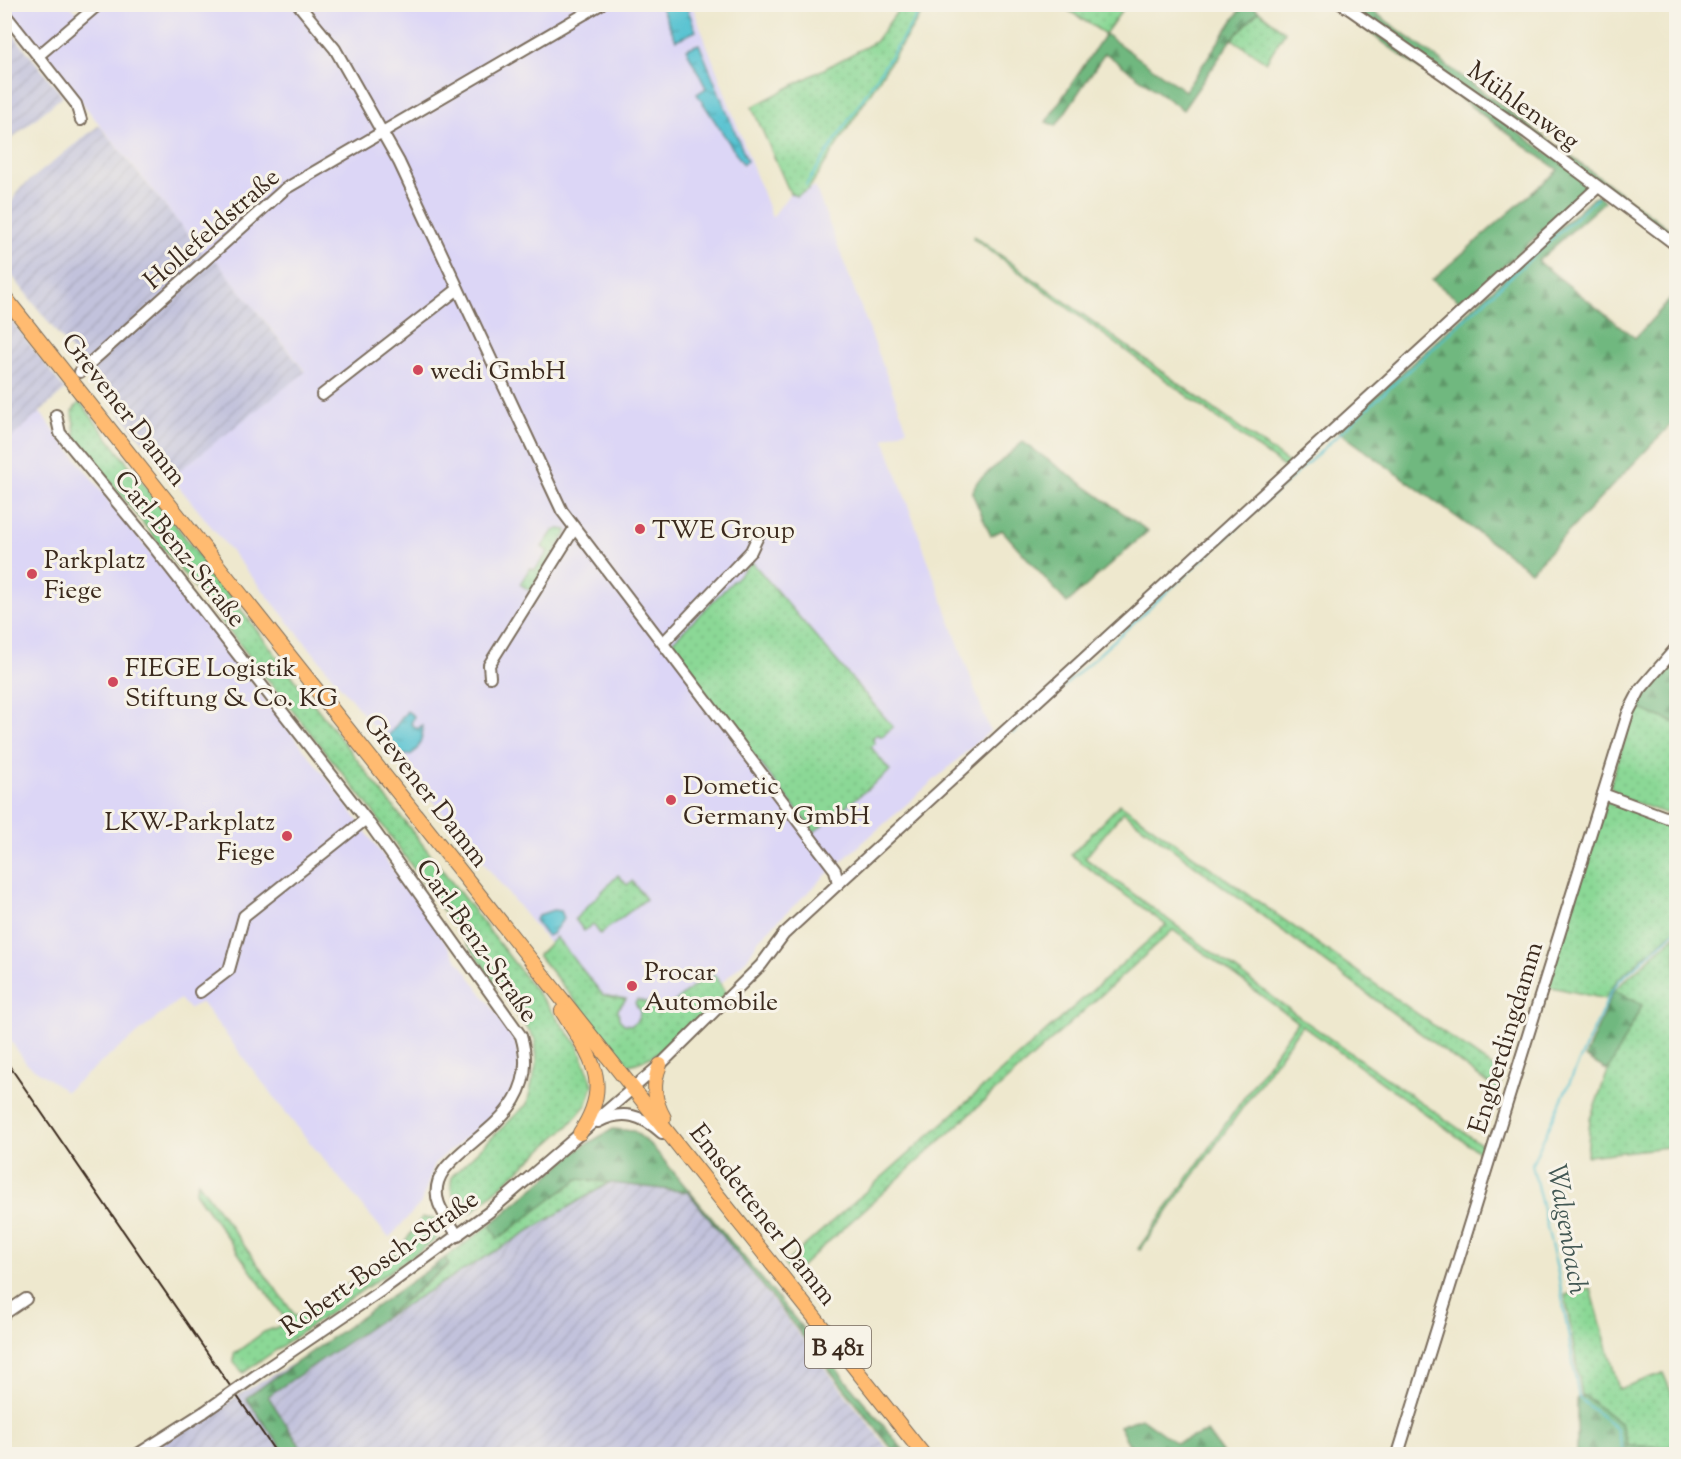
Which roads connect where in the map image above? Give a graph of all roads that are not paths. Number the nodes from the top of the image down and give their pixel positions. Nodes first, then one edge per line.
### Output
1 (99, 4) edge
2 (298, 4) edge
3 (601, 4) edge
4 (1342, 4) edge
5 (584, 9) edge
6 (4, 13) edge
7 (38, 56) junction
8 (81, 120) dead end
9 (383, 133) junction
10 (1597, 188) junction
11 (1677, 245) edge
12 (458, 289) junction
13 (4, 296) edge
14 (80, 372) dead end
15 (322, 395) dead end
16 (56, 415) dead end
17 (574, 529) junction
18 (760, 532) dead end
19 (663, 643) junction
20 (1677, 648) edge
21 (490, 677) dead end
22 (1603, 794) junction
23 (366, 819) junction
24 (1677, 821) edge
25 (838, 884) junction
26 (535, 966) junction
27 (200, 992) dead end
28 (660, 1065) junction
29 (633, 1088) junction
30 (580, 1133) junction
31 (685, 1153) junction
32 (458, 1236) junction
33 (26, 1299) dead end
34 (4, 1314) edge
35 (1402, 1454) edge
36 (138, 1455) edge
37 (923, 1455) edge

1 - 7 street
2 - 9 street
3 - 5 street, Hollefeldstraße
4 - 10 street, Mühlenweg
5 - 9 street, Hollefeldstraße
6 - 7 street
7 - 8 street
9 - 12 street
9 - 14 street, Hollefeldstraße
10 - 11 street, Mühlenweg
10 - 25 street
12 - 15 street
12 - 17 street
13 - 26 main road, Grevener Damm / B 481
16 - 23 street, Carl-Benz-Straße
17 - 19 street
17 - 21 street
18 - 19 street
19 - 25 street
20 - 22 street, Engberdingdamm
22 - 24 street
22 - 35 street, Engberdingdamm
23 - 27 street
23 - 32 street, Carl-Benz-Straße
25 - 28 street
26 - 29 main road, Grevener Damm / B 481
26 - 30 main road
28 - 29 street
28 - 31 main road
29 - 30 street, Robert-Bosch-Straße
29 - 31 main road, Emsdettener Damm / B 481
30 - 31 street
30 - 32 street, Robert-Bosch-Straße
31 - 37 main road, Emsdettener Damm / B 481
32 - 36 street, Robert-Bosch-Straße, bridge
33 - 34 street

